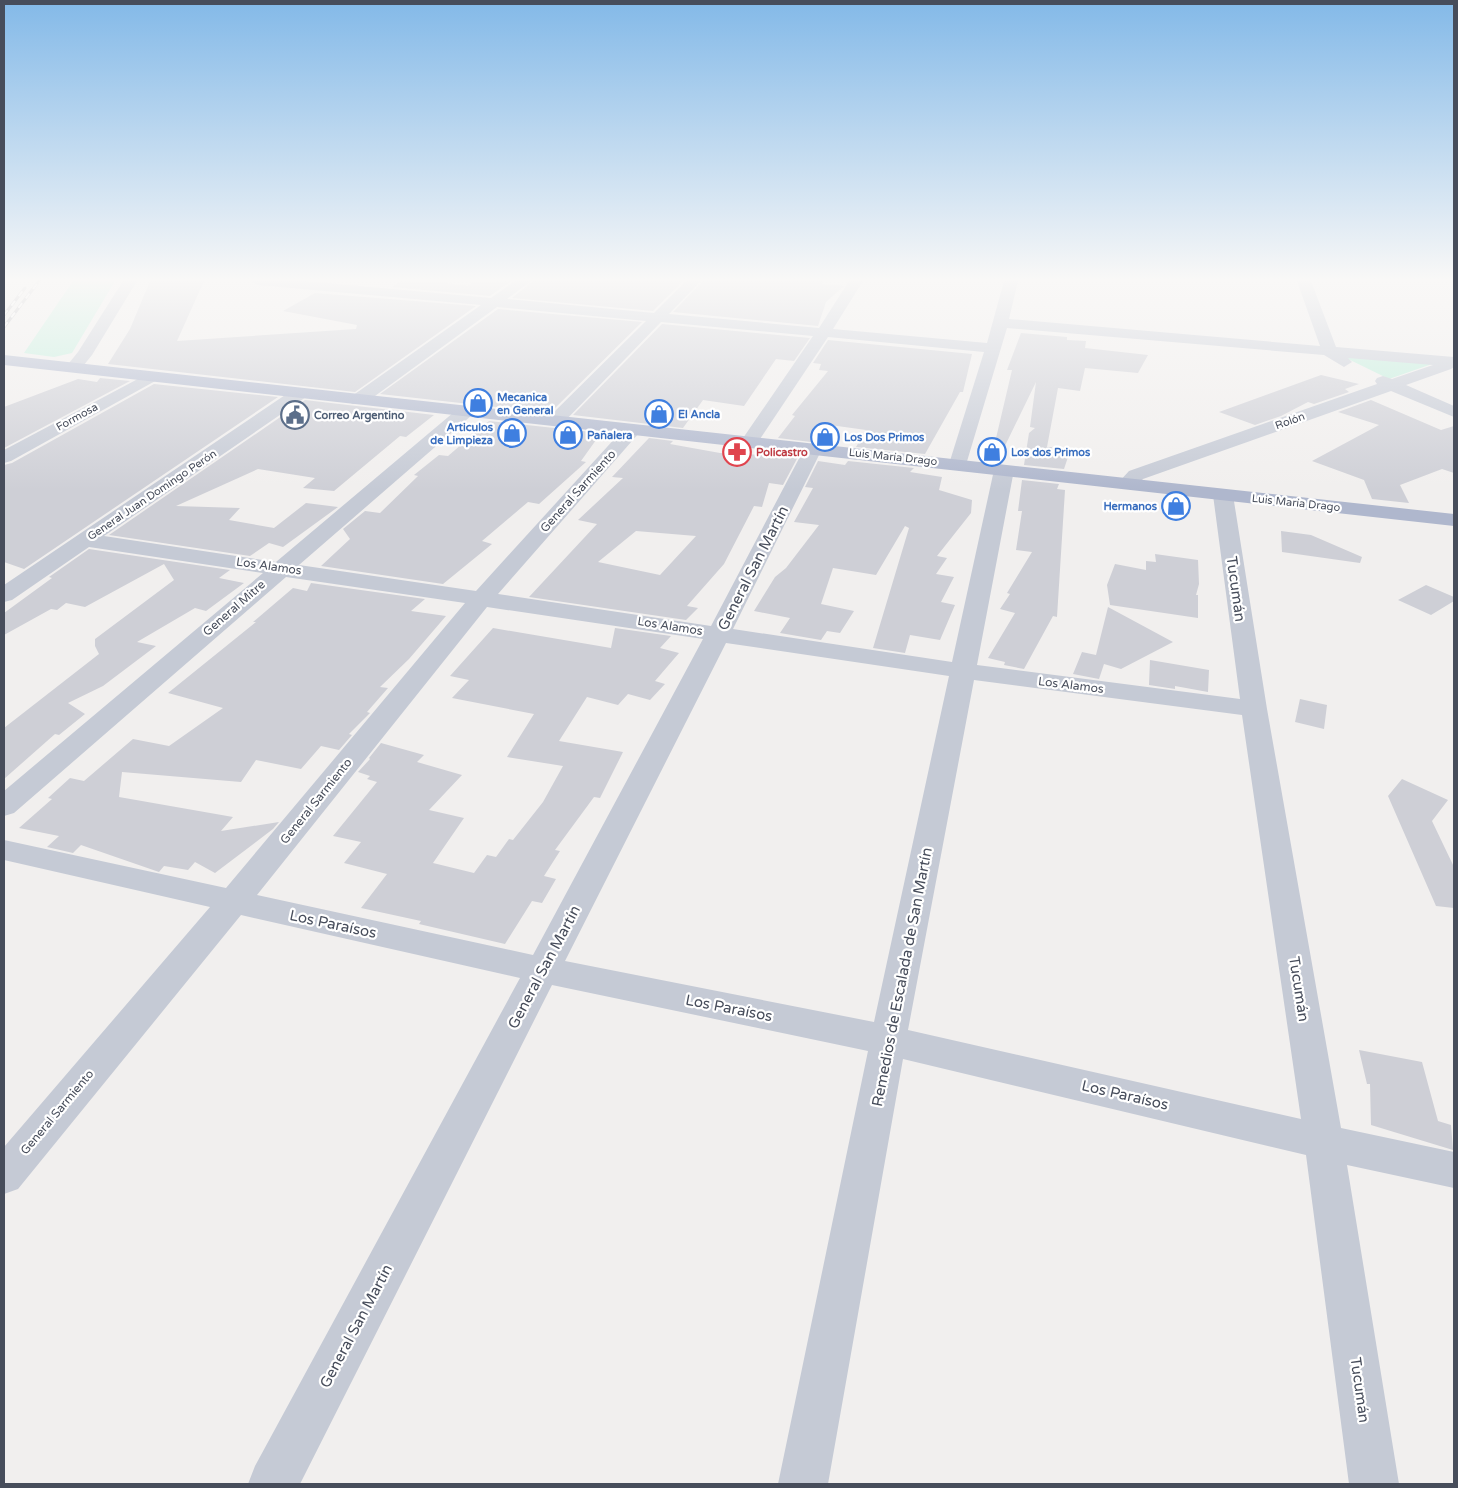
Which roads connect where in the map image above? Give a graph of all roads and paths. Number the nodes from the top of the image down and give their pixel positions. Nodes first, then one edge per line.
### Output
1 (87, 350) edge
2 (427, 350) edge
3 (626, 350) edge
4 (811, 350) edge
5 (993, 350) edge
6 (1302, 350) edge
7 (1330, 353) junction
8 (4, 360) edge
9 (1454, 362) edge
10 (73, 368) junction
11 (151, 377) junction
12 (1391, 385) junction
13 (300, 394) junction
14 (358, 400) junction
15 (466, 411) junction
16 (1454, 412) edge
17 (556, 420) junction
18 (633, 429) junction
19 (750, 441) junction
20 (813, 449) junction
21 (4, 457) edge
22 (958, 464) junction
23 (1004, 470) junction
24 (1128, 483) junction
25 (1223, 495) junction
26 (1454, 520) edge
27 (86, 540) junction
28 (282, 568) junction
29 (4, 595) edge
30 (483, 597) junction
31 (719, 633) junction
32 (964, 671) junction
33 (1254, 708) junction
34 (4, 806) edge
35 (4, 850) edge
36 (233, 902) junction
37 (542, 970) junction
38 (888, 1040) junction
39 (1324, 1142) junction
40 (1454, 1170) edge
41 (4, 1176) edge
42 (273, 1484) edge
43 (803, 1484) edge
44 (1374, 1484) edge

1 - 10 street
2 - 14 street
3 - 17 street
4 - 19 street
5 - 22 street
6 - 7 street
7 - 9 street
7 - 12 street
8 - 10 main road, Luis María Drago
9 - 12 street, Rolón
10 - 11 main road, Luis María Drago
11 - 13 main road, Luis María Drago
11 - 21 street, Formosa
12 - 16 street
12 - 24 street, Rolón
13 - 14 main road, Luis María Drago
13 - 27 street, General Juan Domingo Perón
14 - 15 main road, Luis María Drago
15 - 17 main road, Luis María Drago
15 - 28 street, General Mitre
17 - 18 main road, Luis María Drago
18 - 19 main road, Luis María Drago
18 - 30 street, General Sarmiento
19 - 20 main road, Luis María Drago
20 - 22 main road, Luis María Drago
20 - 31 street, General San Martín
22 - 23 main road, Luis María Drago
23 - 24 main road, Luis María Drago
23 - 32 street, Remedios de Escalada de San Martín
24 - 25 main road, Luis María Drago
25 - 26 main road, Luis María Drago
25 - 33 street, Tucumán
27 - 28 street, Los Alamos
27 - 29 street, General Juan Domingo Perón
28 - 30 street, Los Alamos
28 - 34 street, General Mitre
30 - 31 street, Los Alamos
30 - 36 street, General Sarmiento
31 - 32 street, Los Alamos
31 - 37 street, General San Martín
32 - 33 street, Los Alamos
32 - 38 street, Remedios de Escalada de San Martín
33 - 39 street, Tucumán
35 - 36 street, Los Paraísos
36 - 37 street, Los Paraísos
36 - 41 street, General Sarmiento
37 - 38 street, Los Paraísos
37 - 42 street, General San Martín
38 - 39 street, Los Paraísos
38 - 43 street, Remedios de Escalada de San Martín
39 - 40 street, Los Paraísos
39 - 44 street, Tucumán

